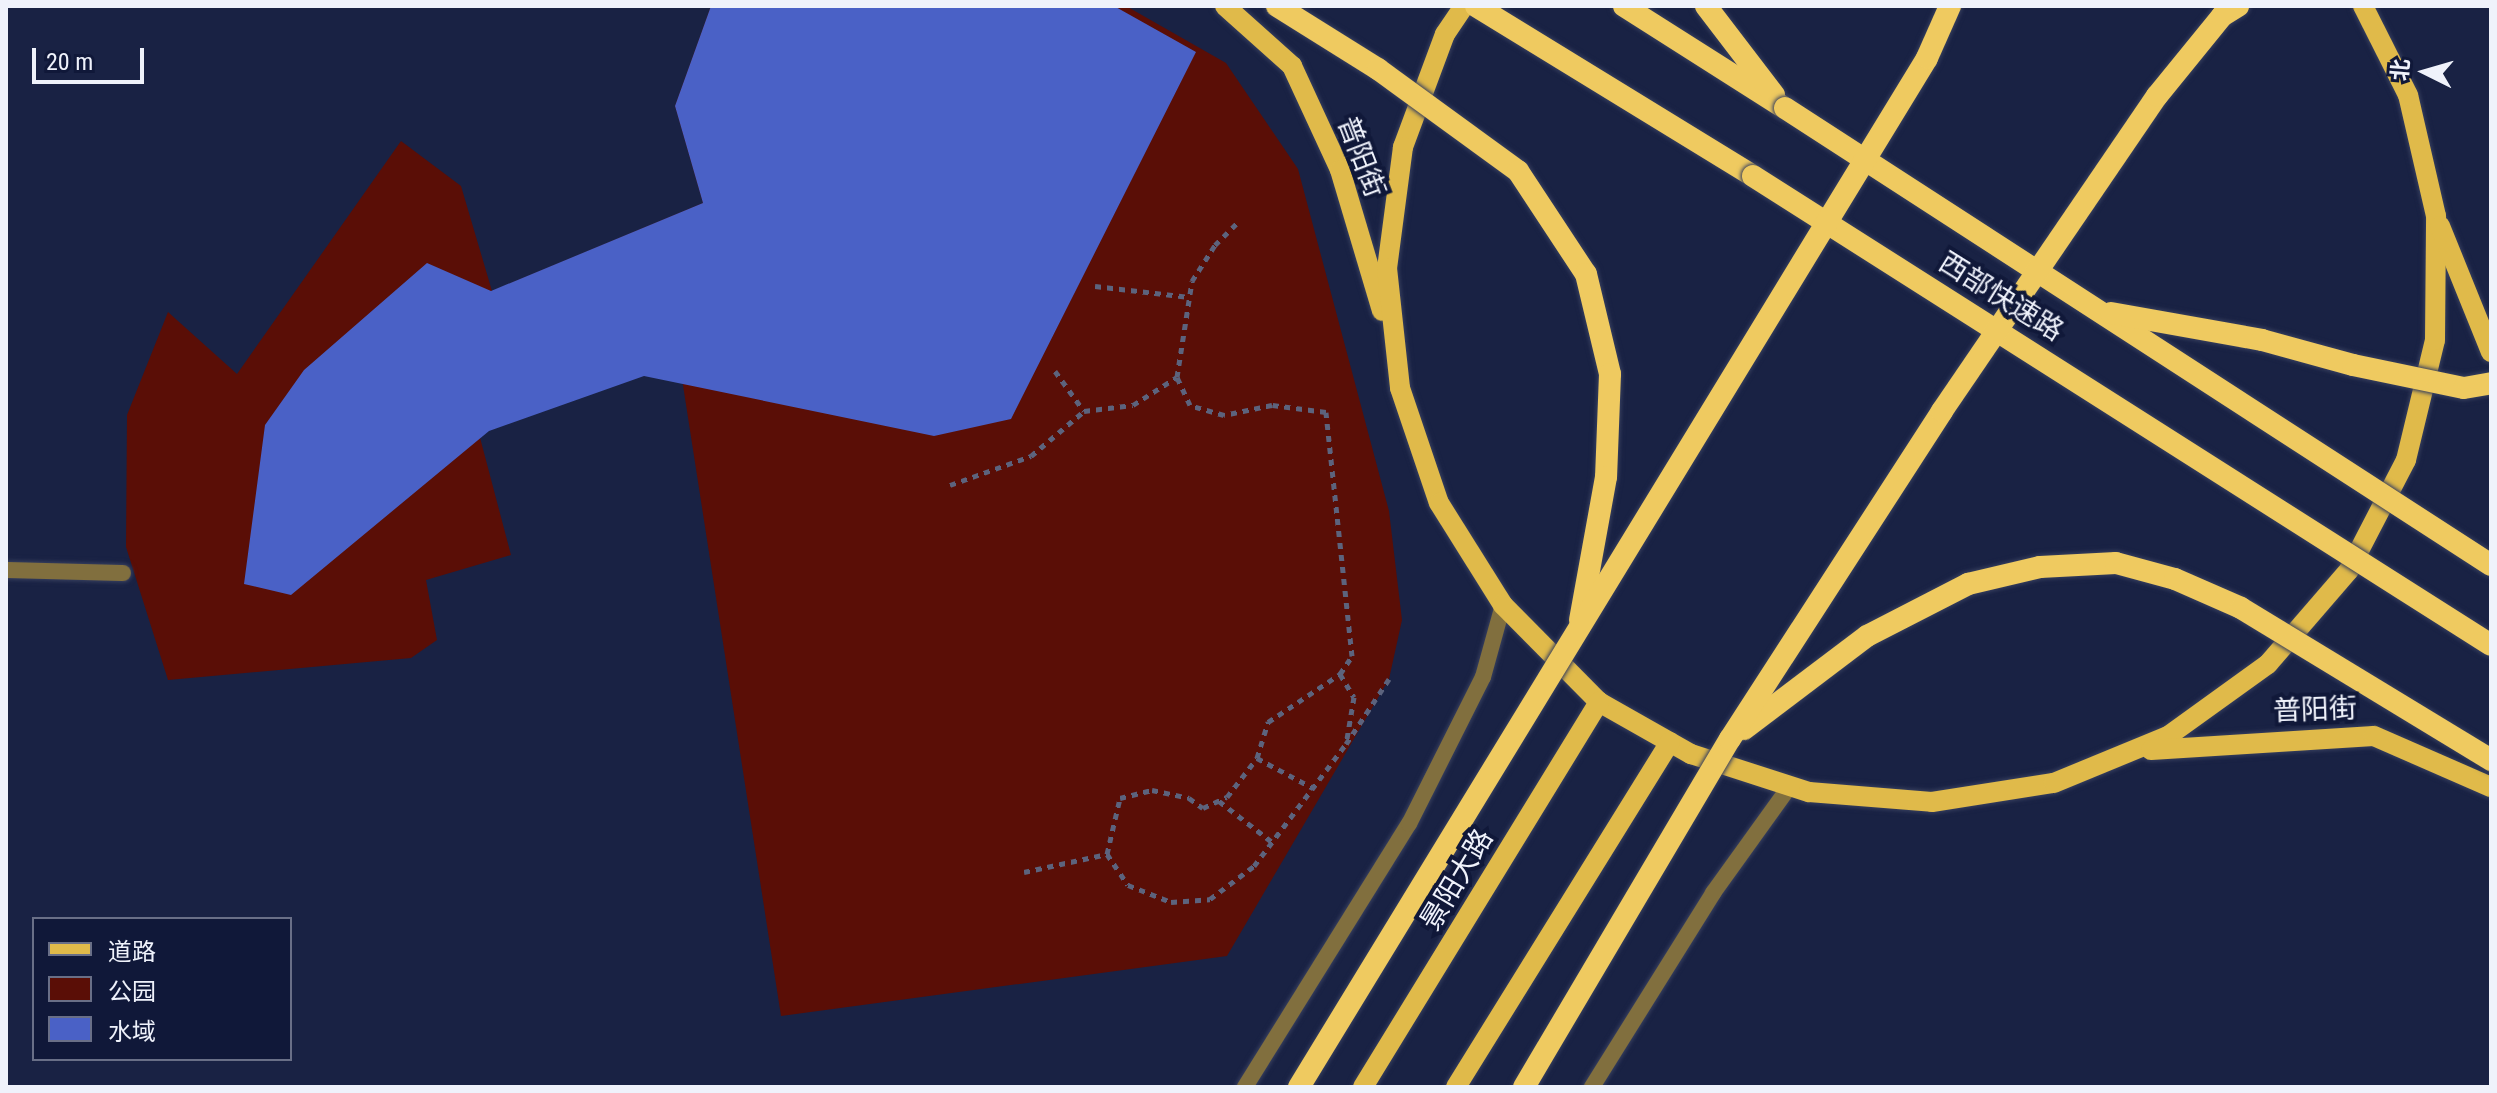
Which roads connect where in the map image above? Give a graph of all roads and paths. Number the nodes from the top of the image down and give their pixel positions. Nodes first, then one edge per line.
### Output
1 (1225, 6) edge
2 (1277, 6) edge
3 (1464, 6) edge
4 (1476, 6) edge
5 (1624, 6) edge
6 (1706, 6) edge
7 (1950, 6) edge
8 (2238, 6) edge
9 (2363, 6) edge
10 (1785, 108) junction
11 (2436, 216) junction
12 (1239, 221) dead end
13 (1095, 286) dead end
14 (1189, 297) junction
15 (2102, 311) junction
16 (2491, 352) edge
17 (1396, 357) junction
18 (1055, 371) dead end
19 (1177, 377) junction
20 (2491, 383) edge
21 (1084, 411) junction
22 (950, 485) dead end
23 (2491, 565) edge
24 (6, 570) edge
25 (123, 573) dead end
26 (1503, 605) junction
27 (1578, 632) junction
28 (2491, 645) edge
29 (1340, 674) junction
30 (1389, 679) dead end
31 (1599, 702) junction
32 (1730, 739) junction
33 (1670, 742) junction
34 (1346, 744) junction
35 (2131, 752) junction
36 (1257, 758) junction
37 (2491, 760) edge
38 (1790, 786) junction
39 (2491, 787) edge
40 (1313, 788) junction
41 (1218, 800) junction
42 (1272, 842) junction
43 (1107, 854) junction
44 (1024, 872) dead end
45 (1245, 1087) edge
46 (1299, 1087) edge
47 (1363, 1087) edge
48 (1456, 1087) edge
49 (1524, 1087) edge
50 (1592, 1087) edge

1 - 17 main road, 普阳街
2 - 27 highway, bridge
3 - 17 main road
4 - 28 highway, 西部快速路, bridge
5 - 10 highway, 西部快速路
6 - 10 highway
7 - 27 highway, bridge
8 - 32 highway, bridge
9 - 11 main road
10 - 15 highway, 西部快速路, bridge
11 - 16 main road
11 - 35 main road
12 - 14 path
13 - 14 path
14 - 19 path
15 - 20 highway, bridge
15 - 23 highway, 西部快速路, bridge
17 - 26 main road
18 - 21 path
19 - 21 path
19 - 29 path
21 - 22 path
24 - 25 street
26 - 31 main road
26 - 45 street
27 - 46 highway, bridge
29 - 34 path
29 - 36 path
30 - 34 path
31 - 33 main road
31 - 47 main road, 景阳大路
32 - 37 highway, bridge
32 - 49 highway, bridge
33 - 38 main road
33 - 48 main road
34 - 40 path
35 - 38 main road
35 - 39 main road, 普阳街
36 - 40 path
36 - 41 path
38 - 50 street
40 - 42 path
41 - 42 path
41 - 43 path
42 - 43 path
43 - 44 path

